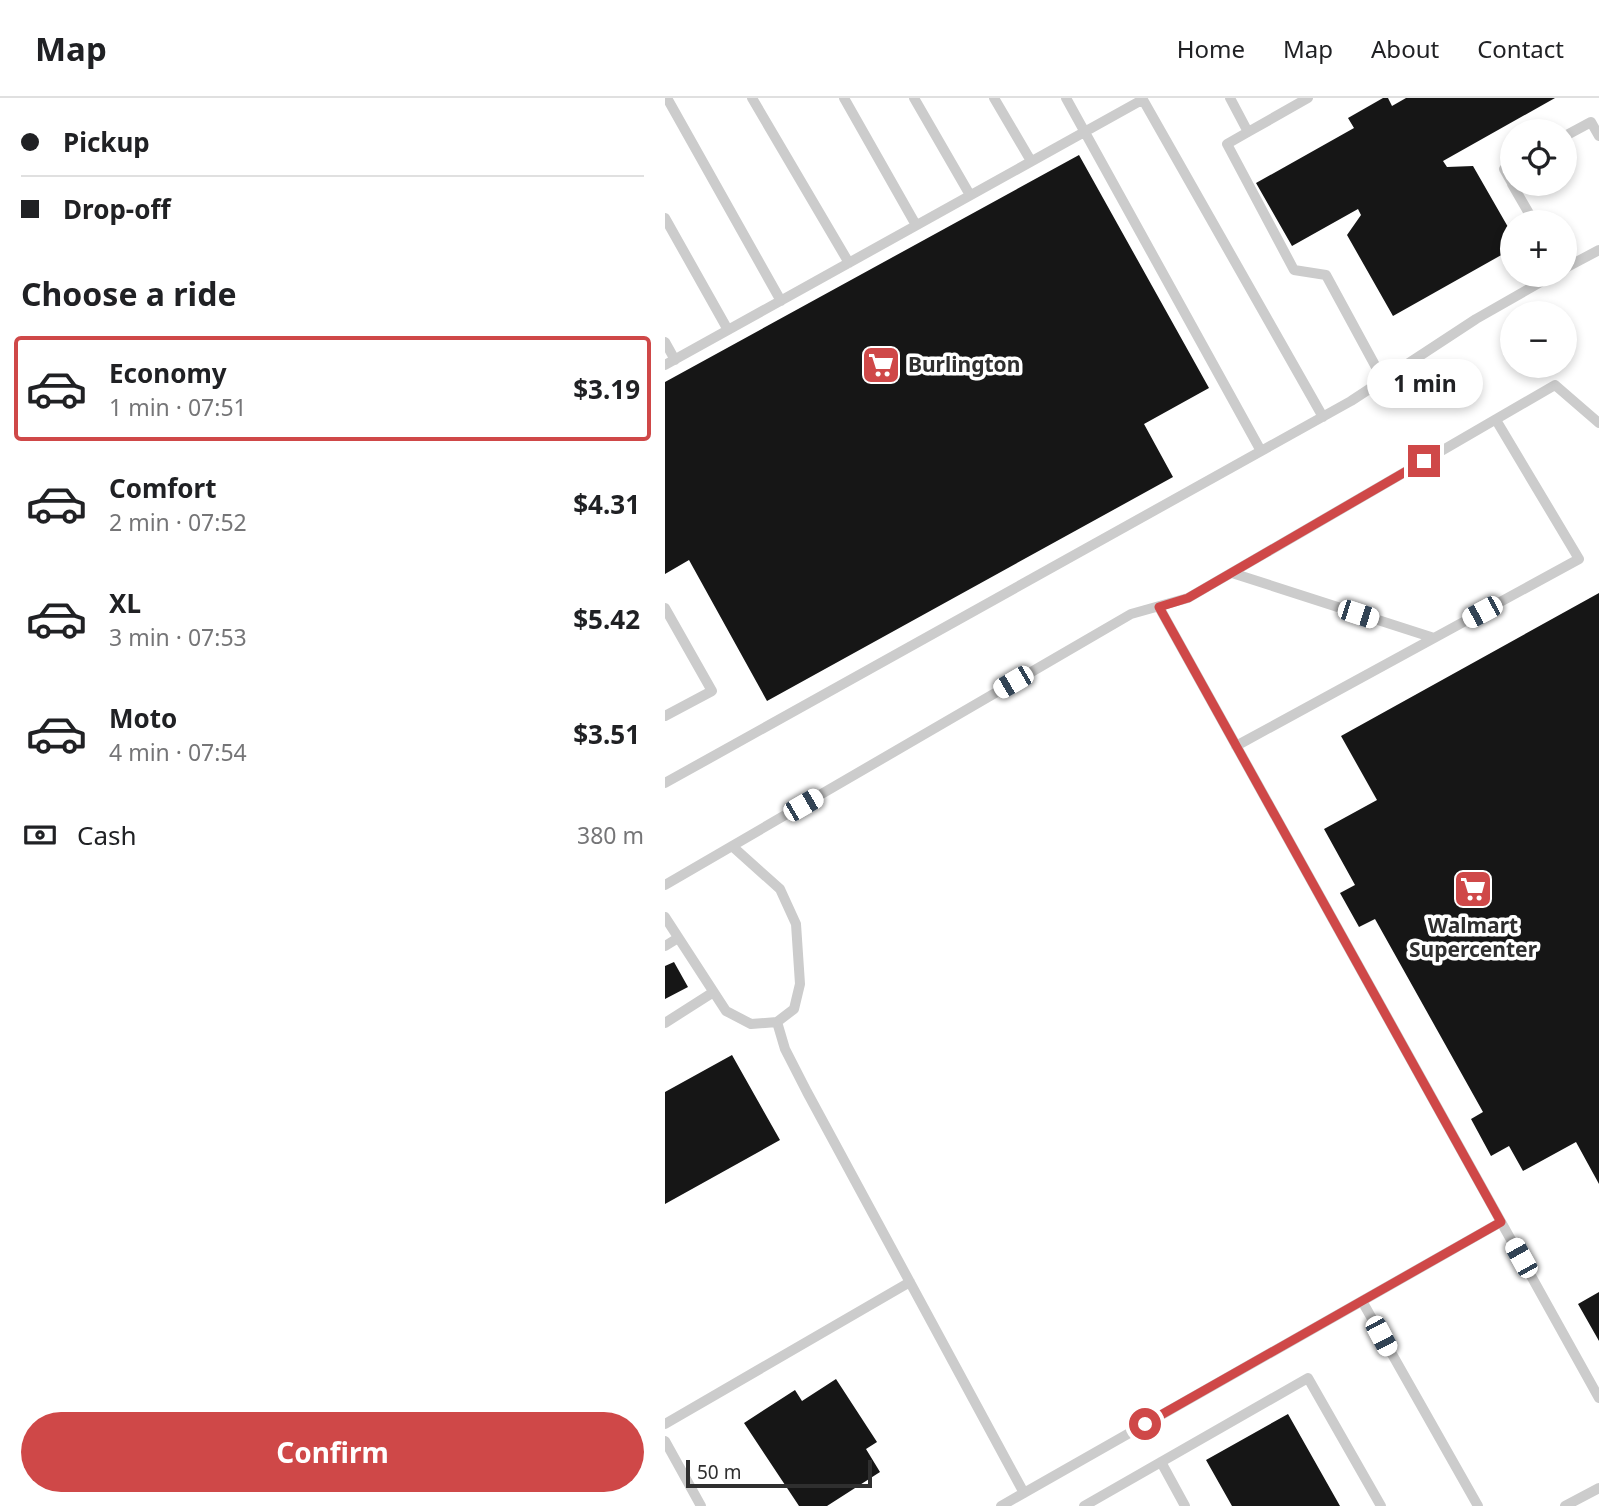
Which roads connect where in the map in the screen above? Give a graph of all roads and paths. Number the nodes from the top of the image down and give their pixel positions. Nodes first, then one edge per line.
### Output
1 (667, 98) edge
2 (752, 98) edge
3 (844, 98) edge
4 (914, 98) edge
5 (994, 98) edge
6 (1066, 98) edge
7 (1230, 98) edge
8 (1308, 98) edge
9 (1142, 99) edge
10 (1577, 130) edge
11 (1084, 132) junction
12 (1248, 132) junction
13 (1599, 136) edge
14 (1031, 162) junction
15 (970, 195) junction
16 (665, 218) edge
17 (916, 225) junction
18 (1599, 250) edge
19 (1577, 262) edge
20 (849, 263) junction
21 (1532, 287) edge
22 (781, 301) junction
23 (728, 330) junction
24 (665, 342) edge
25 (670, 362) edge
26 (1383, 380) junction
27 (1323, 417) junction
28 (1496, 419) junction
29 (1599, 423) edge
30 (1261, 452) junction
31 (1232, 573) junction
32 (1159, 607) junction
33 (665, 608) edge
34 (1434, 638) junction
35 (665, 716) edge
36 (1236, 746) junction
37 (665, 782) edge
38 (732, 846) junction
39 (665, 885) edge
40 (665, 917) edge
41 (678, 938) junction
42 (665, 946) edge
43 (712, 993) junction
44 (777, 1022) junction
45 (665, 1023) edge
46 (1501, 1222) junction
47 (910, 1282) junction
48 (1362, 1301) junction
49 (1599, 1398) edge
50 (665, 1424) edge
51 (665, 1441) edge
52 (1161, 1462) junction
53 (1599, 1488) edge
54 (1024, 1493) junction
55 (701, 1506) edge
56 (1001, 1506) edge
57 (1084, 1506) edge
58 (1185, 1506) edge
59 (1381, 1506) edge
60 (1478, 1506) edge
61 (1565, 1506) edge

1 - 22 lane
2 - 20 lane
3 - 17 lane
4 - 15 lane
5 - 14 lane
6 - 11 lane
7 - 12 lane
8 - 12 lane
9 - 11 lane
9 - 27 lane
10 - 13 lane
11 - 14 lane
11 - 30 lane
12 - 26 lane
14 - 15 lane
15 - 17 lane
16 - 23 lane
17 - 20 lane
18 - 19 lane
20 - 22 lane
21 - 26 lane
22 - 23 lane
23 - 25 lane
24 - 25 lane
26 - 27 lane
27 - 30 lane
28 - 29 lane
28 - 31 lane
28 - 34 lane
30 - 37 lane
31 - 32 lane
31 - 34 lane
32 - 36 lane
32 - 38 lane
33 - 35 lane
34 - 36 lane
36 - 46 lane
38 - 39 lane
38 - 44 lane
40 - 41 lane
41 - 42 lane
41 - 43 lane
43 - 44 lane
43 - 45 lane
44 - 47 lane
46 - 48 lane
46 - 49 lane
47 - 50 lane
47 - 54 lane
48 - 54 lane
48 - 60 lane
51 - 55 lane
52 - 57 lane
52 - 58 lane
52 - 59 lane
53 - 61 lane
54 - 56 lane

